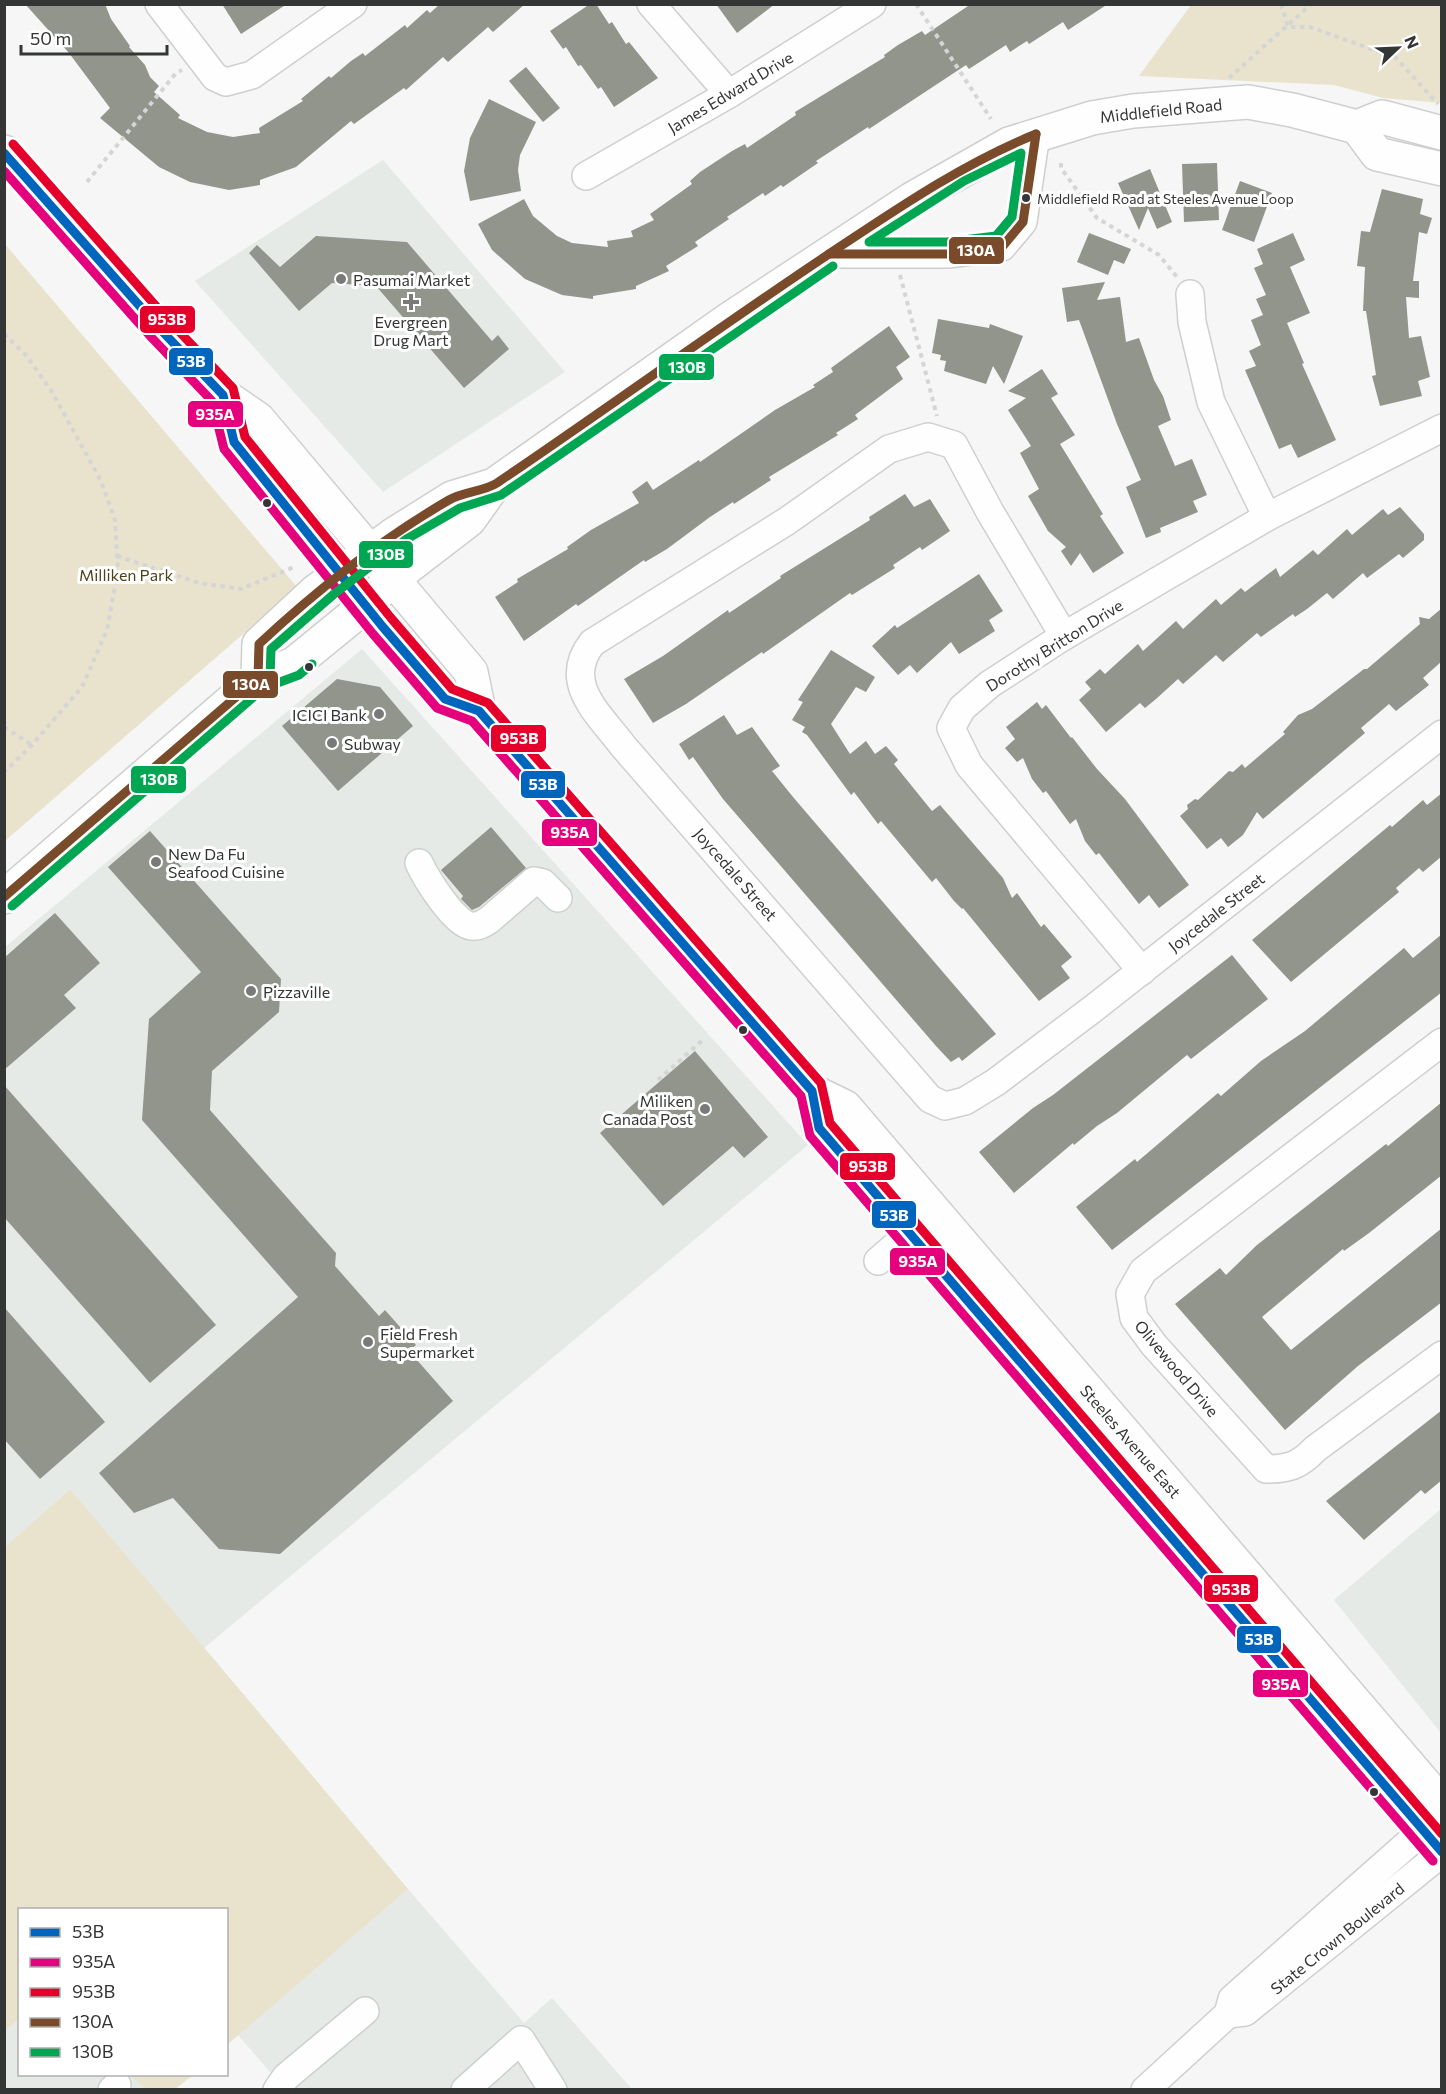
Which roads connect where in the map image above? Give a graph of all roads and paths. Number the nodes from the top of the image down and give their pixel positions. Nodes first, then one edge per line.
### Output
1 (159, 4) edge
2 (353, 4) edge
3 (651, 4) edge
4 (872, 4) edge
5 (916, 4) edge
6 (1281, 4) edge
7 (1311, 4) edge
8 (1288, 27) junction
9 (202, 61) junction
10 (729, 94) junction
11 (1205, 104) junction
12 (1442, 108) edge
13 (991, 119) dead end
14 (1357, 128) junction
15 (1442, 133) edge
16 (1036, 134) junction
17 (4, 152) edge
18 (1061, 163) dead end
19 (1442, 169) edge
20 (586, 176) dead end
21 (87, 182) dead end
22 (829, 254) junction
23 (898, 268) dead end
24 (1190, 294) joint
25 (4, 334) edge
26 (223, 395) junction
27 (1442, 428) edge
28 (942, 440) junction
29 (494, 485) junction
30 (1267, 517) junction
31 (368, 552) junction
32 (117, 556) junction
33 (294, 567) dead end
34 (339, 573) junction
35 (391, 580) junction
36 (365, 606) junction
37 (1064, 636) junction
38 (258, 678) junction
39 (479, 711) junction
40 (4, 726) edge
41 (1441, 736) edge
42 (32, 745) junction
43 (4, 772) edge
44 (419, 863) dead end
45 (4, 897) edge
46 (558, 898) dead end
47 (1142, 971) junction
48 (705, 1038) dead end
49 (1442, 1042) edge
50 (658, 1080) dead end
51 (812, 1091) junction
52 (935, 1212) junction
53 (909, 1233) junction
54 (878, 1261) dead end
55 (1442, 1355) edge
56 (1442, 1804) edge
57 (1437, 1841) edge
58 (365, 2011) dead end
59 (277, 2090) edge
60 (465, 2090) edge
61 (553, 2090) edge
62 (1145, 2090) edge

1 - 9 street
2 - 9 street
3 - 10 street
4 - 10 street, James Edward Drive
5 - 13 path
6 - 8 path
7 - 8 path
8 - 11 path
8 - 12 path
9 - 21 path
10 - 20 street, James Edward Drive
11 - 14 main road, Middlefield Road
11 - 16 main road, Middlefield Road
14 - 15 main road
14 - 19 main road
16 - 22 main road, Middlefield Road
16 - 22 street
17 - 26 main road, Steeles Avenue East
18 - 24 path
22 - 29 main road, Middlefield Road
23 - 28 path
24 - 30 street
25 - 32 path
26 - 31 main road, Steeles Avenue East
26 - 34 main road, Steeles Avenue East
27 - 30 street, Dorothy Britton Drive
28 - 37 street
28 - 47 street, Joycedale Street
29 - 31 main road, Middlefield Road
29 - 35 main road, Middlefield Road
30 - 37 street, Dorothy Britton Drive
31 - 34 main road, Middlefield Road
31 - 35 main road, Steeles Avenue East
32 - 33 path
32 - 42 path
34 - 36 main road, Steeles Avenue East
34 - 38 main road, Middlefield Road
35 - 36 main road, Middlefield Road
35 - 39 main road, Steeles Avenue East
36 - 38 main road, Middlefield Road
36 - 39 main road, Steeles Avenue East
37 - 47 street, Dorothy Britton Drive
38 - 45 main road, Middlefield Road
39 - 51 main road, Steeles Avenue East
40 - 42 path
41 - 47 street, Joycedale Street
42 - 43 path
44 - 46 street
48 - 50 path
49 - 55 street, Olivewood Drive
51 - 52 main road, Steeles Avenue East
51 - 53 main road, Steeles Avenue East
52 - 53 street
52 - 56 main road, Steeles Avenue East
53 - 54 street
53 - 57 main road, Steeles Avenue East
57 - 62 street, State Crown Boulevard
58 - 59 street
60 - 61 street

